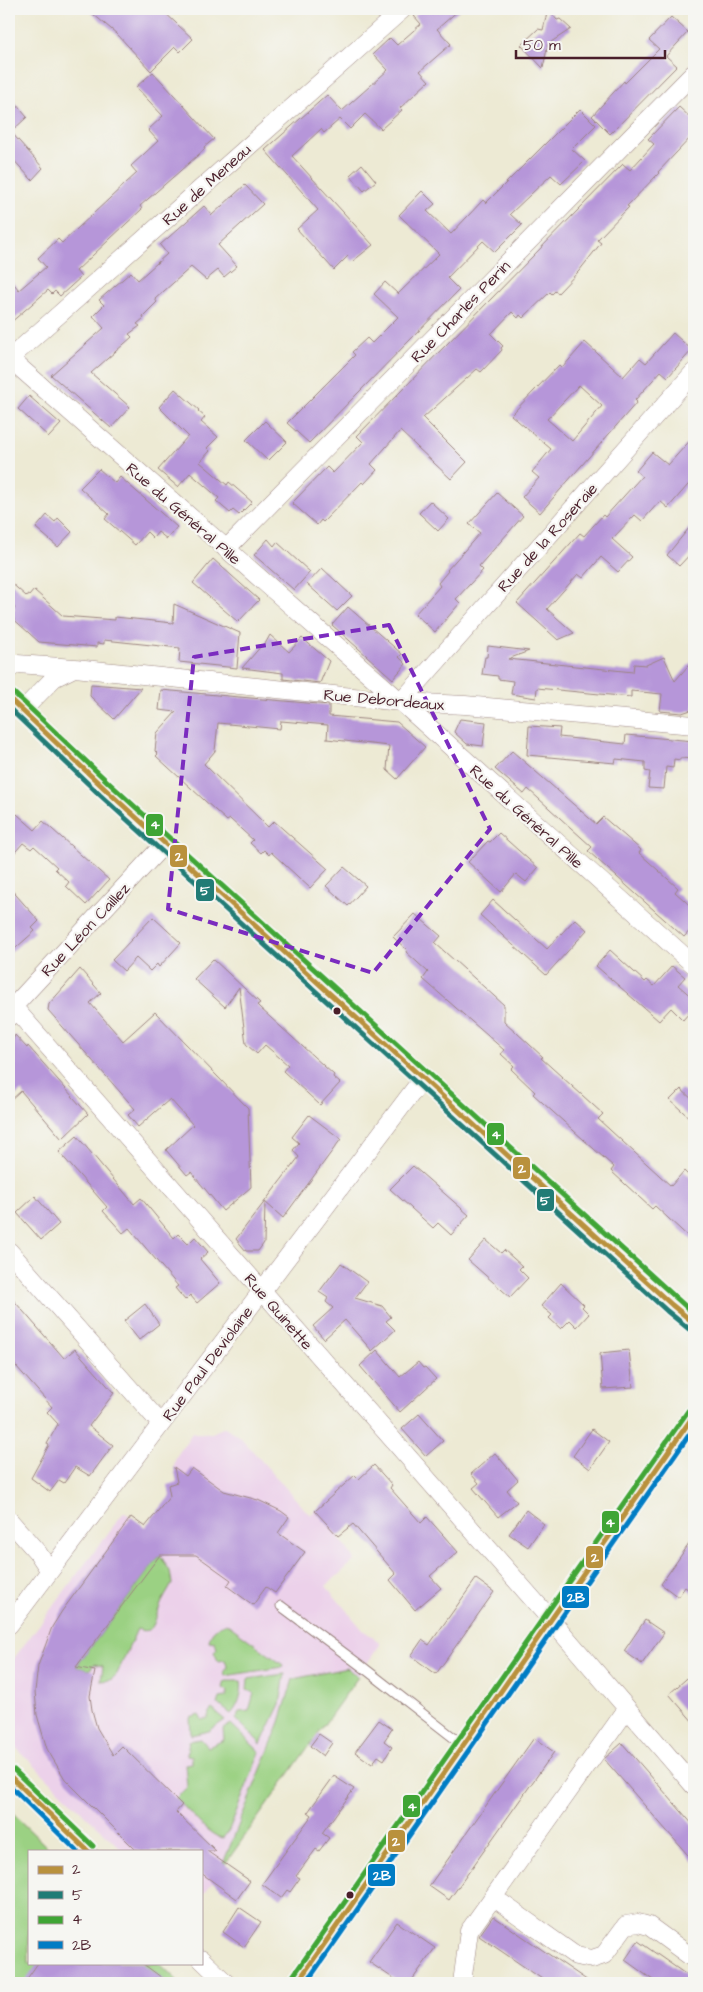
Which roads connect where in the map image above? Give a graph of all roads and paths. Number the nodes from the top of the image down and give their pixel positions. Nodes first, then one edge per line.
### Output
1 (402, 9) edge
2 (694, 73) edge
3 (9, 359) edge
4 (694, 372) edge
5 (226, 550) junction
6 (360, 667) junction
7 (75, 668) junction
8 (9, 669) edge
9 (9, 698) edge
10 (356, 698) junction
11 (401, 702) junction
12 (22, 711) junction
13 (694, 724) edge
14 (165, 843) junction
15 (694, 965) edge
16 (10, 1009) edge
17 (423, 1078) junction
18 (9, 1252) edge
19 (261, 1291) junction
20 (694, 1323) edge
21 (694, 1415) edge
22 (161, 1424) junction
23 (9, 1520) edge
24 (50, 1571) junction
25 (281, 1606) dead end
26 (551, 1620) junction
27 (9, 1625) edge
28 (627, 1708) junction
29 (464, 1745) junction
30 (9, 1775) edge
31 (694, 1786) edge
32 (87, 1850) edge
33 (493, 1897) junction
34 (694, 1960) edge
35 (202, 1961) edge
36 (226, 1983) edge
37 (297, 1983) edge
38 (462, 1983) edge

1 - 3 street, Rue de Meneau
2 - 5 street, Rue Charles Perin
3 - 5 street, Rue du Général Pille
4 - 11 street, Rue de la Roseraie
5 - 6 street, Rue du Général Pille
6 - 10 street
6 - 11 street, Rue du Général Pille
7 - 8 street, Rue Debordeaux
7 - 10 street, Rue Debordeaux
7 - 12 street
9 - 12 street
10 - 11 street, Rue Debordeaux
11 - 13 street, Rue Debordeaux
11 - 15 street, Rue du Général Pille
12 - 14 street
14 - 16 street, Rue Léon Caillez
14 - 17 street
16 - 19 street, Rue Quinette
17 - 19 street, Rue Paul Deviolaine
17 - 20 street
18 - 22 street
19 - 22 street, Rue Paul Deviolaine
19 - 26 street, Rue Quinette
21 - 26 street
22 - 24 street, Rue Paul Deviolaine
23 - 24 street
24 - 27 street, Rue Paul Deviolaine
25 - 29 lane
26 - 28 street, Rue Quinette
26 - 29 street
28 - 31 street, Rue Quinette
28 - 33 street
29 - 37 street
30 - 32 street
33 - 34 street
33 - 38 street
35 - 36 street

